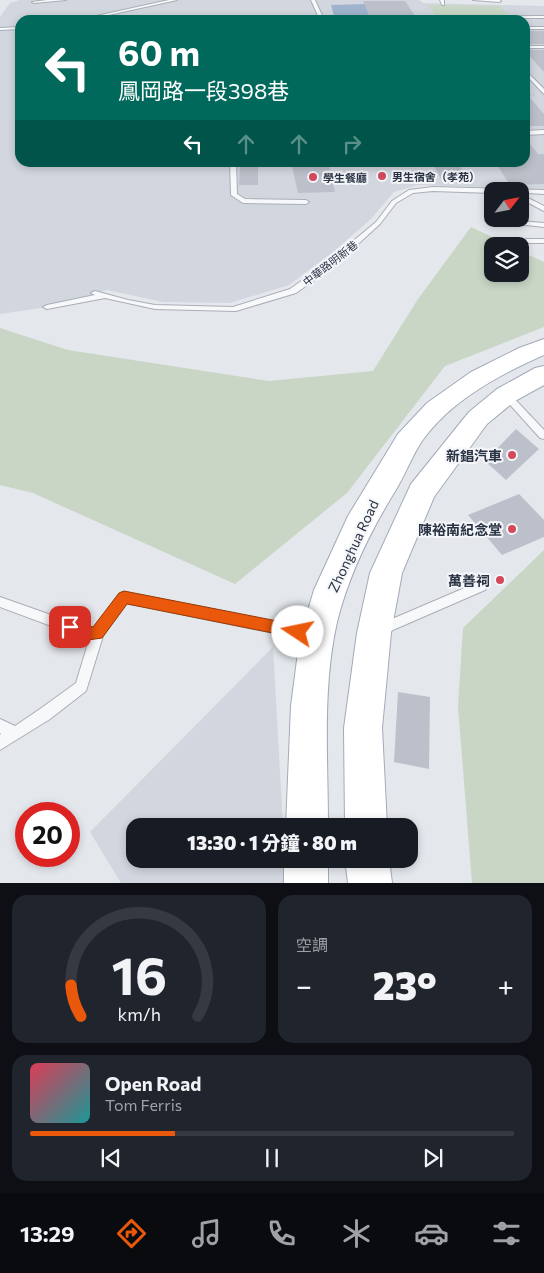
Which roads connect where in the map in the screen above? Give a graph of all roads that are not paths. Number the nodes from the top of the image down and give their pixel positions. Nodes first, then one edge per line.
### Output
1 (64, 0) edge
2 (175, 0) edge
3 (313, 0) edge
4 (475, 0) edge
5 (499, 1) edge
6 (34, 2) dead end
7 (104, 15) edge
8 (320, 15) edge
9 (530, 17) edge
10 (544, 17) edge
11 (15, 28) edge
12 (530, 28) edge
13 (544, 28) edge
14 (0, 29) edge
15 (530, 47) edge
16 (544, 47) edge
17 (530, 77) edge
18 (544, 92) edge
19 (544, 132) edge
20 (530, 133) edge
21 (233, 167) edge
22 (484, 190) edge
23 (529, 191) edge
24 (544, 192) edge
25 (529, 201) edge
26 (306, 202) dead end
27 (544, 209) edge
28 (529, 223) edge
29 (544, 224) edge
30 (529, 241) dead end
31 (544, 241) edge
32 (95, 293) dead end
33 (105, 296) junction
34 (47, 306) dead end
35 (544, 346) edge
36 (544, 374) edge
37 (506, 395) junction
38 (544, 436) edge
39 (482, 586) dead end
40 (0, 602) edge
41 (374, 633) junction
42 (97, 634) junction
43 (317, 636) junction
44 (0, 726) edge
45 (15, 733) junction
46 (0, 743) edge
47 (307, 818) edge
48 (366, 818) edge
49 (306, 868) edge
50 (368, 868) edge
51 (306, 883) edge
52 (370, 883) edge

1 - 6 lane
2 - 7 lane
3 - 8 lane
4 - 5 lane
9 - 10 lane
11 - 14 lane
12 - 13 lane
15 - 16 lane
17 - 18 lane
19 - 20 lane
21 - 26 lane
22 - 33 lane, 中華路明新巷
23 - 24 lane, 中華路明新巷
25 - 27 lane
28 - 29 lane
30 - 31 lane
32 - 33 lane, 中華路明新巷
33 - 34 lane
35 - 43 main road, Zhonghua Road
36 - 37 main road
37 - 38 lane
37 - 41 main road
39 - 41 lane
40 - 42 lane
41 - 48 main road
42 - 43 lane
42 - 45 lane
43 - 47 main road, Zhonghua Road
44 - 45 lane
45 - 46 lane
49 - 51 main road
50 - 52 main road

